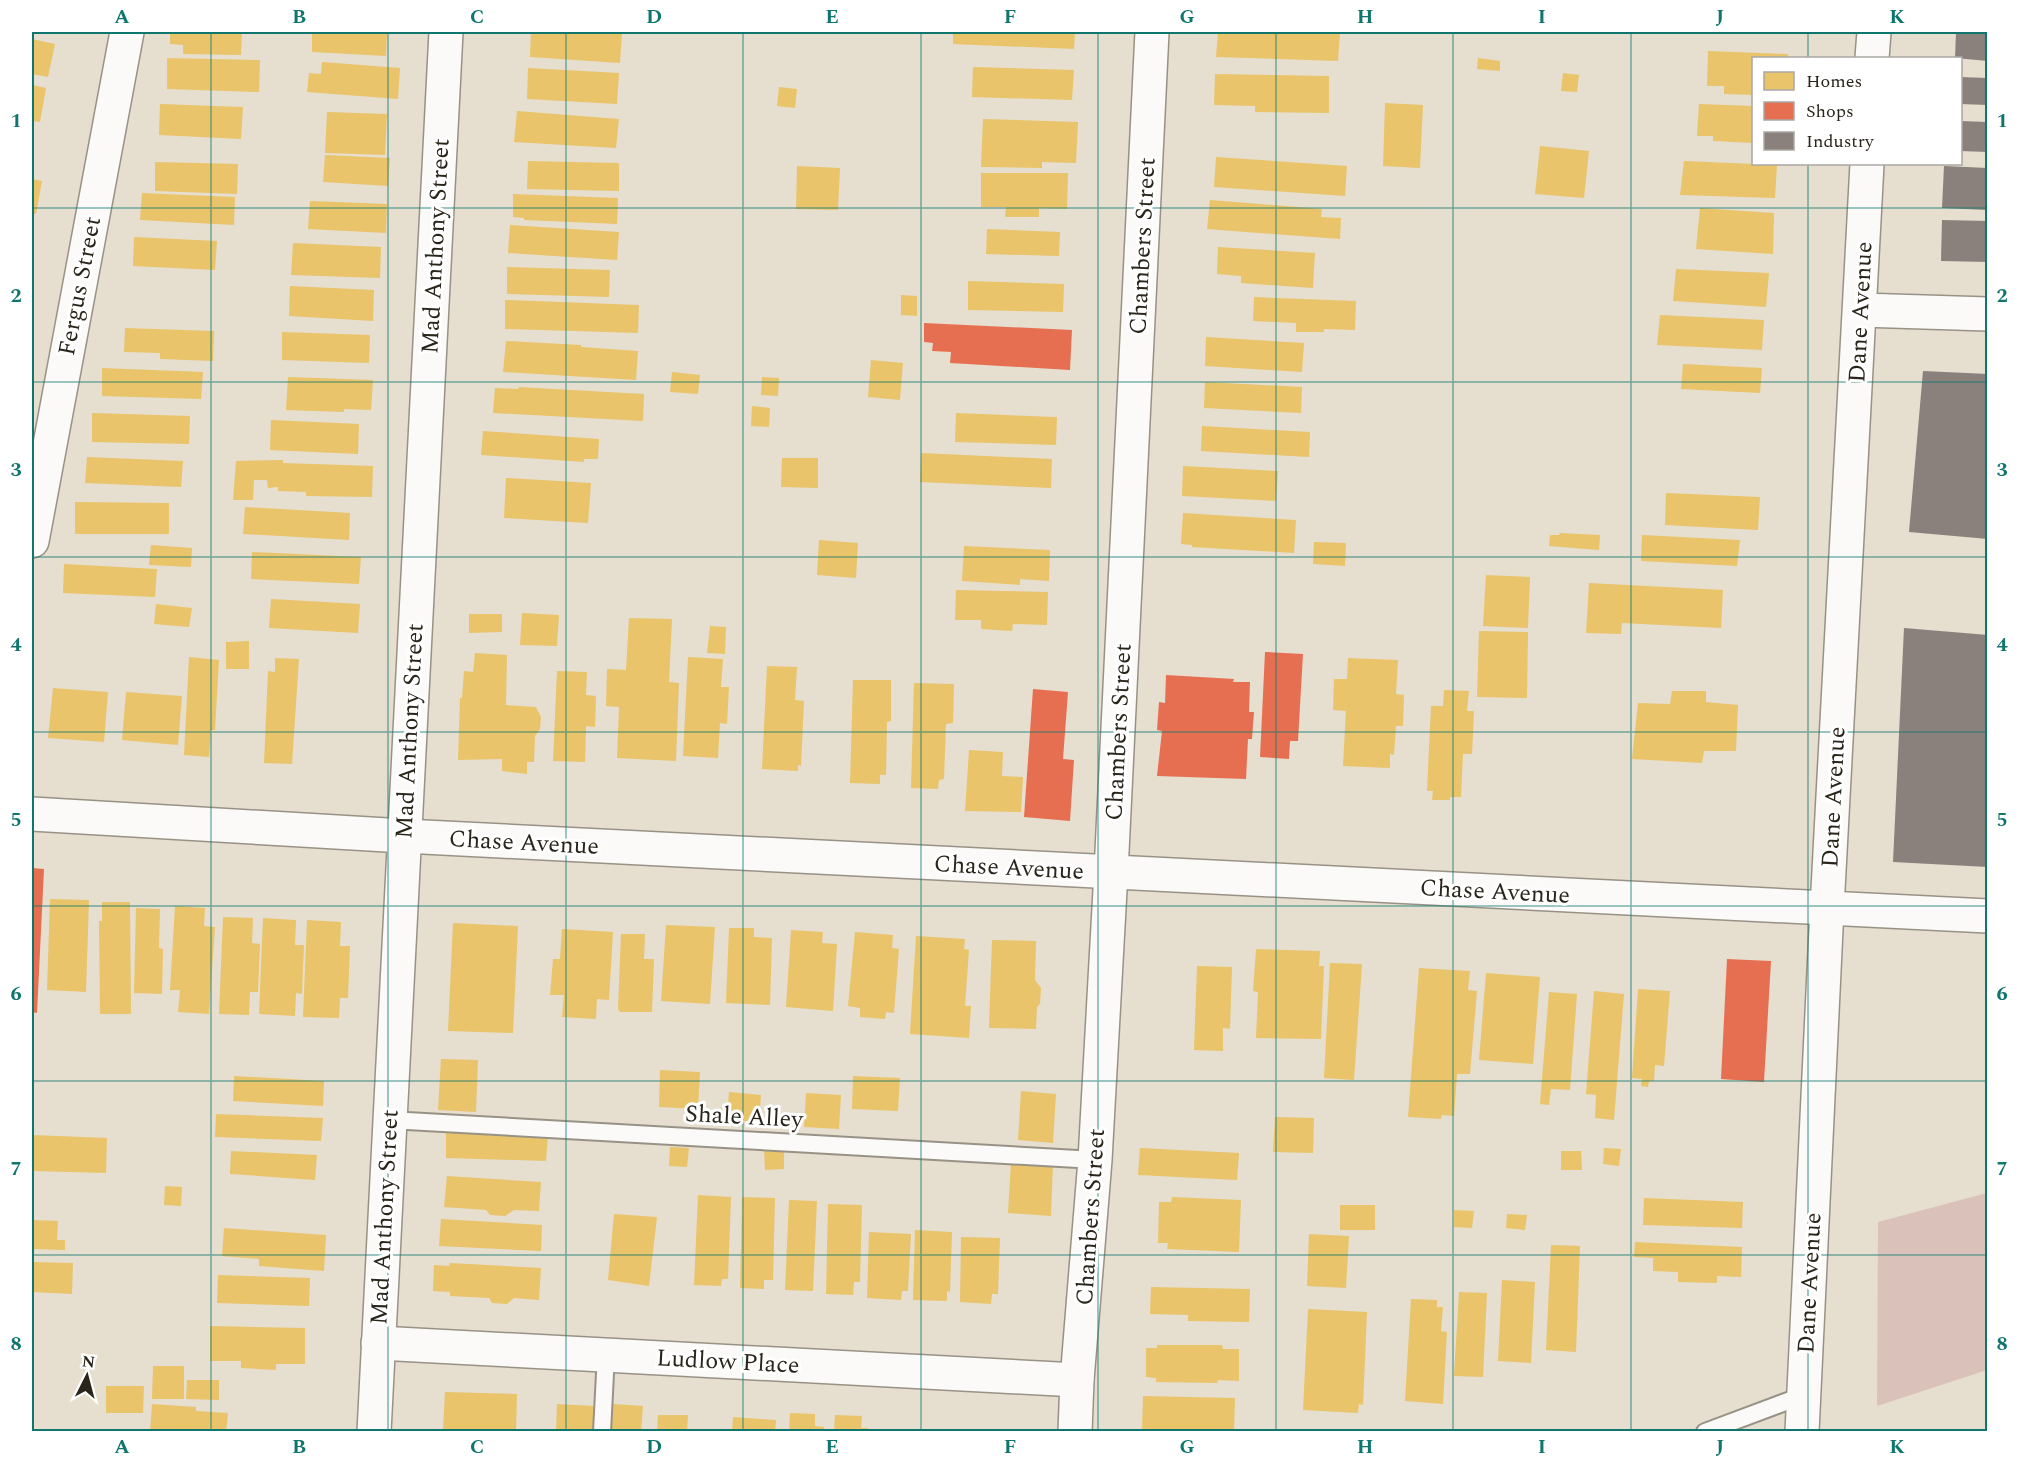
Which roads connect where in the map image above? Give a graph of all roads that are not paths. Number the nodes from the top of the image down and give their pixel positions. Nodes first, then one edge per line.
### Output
1 (127, 32) edge
2 (446, 32) edge
3 (1152, 32) edge
4 (1874, 32) edge
5 (1872, 57) edge
6 (1867, 165) edge
7 (1860, 310) junction
8 (1988, 314) edge
9 (32, 542) edge
10 (32, 814) edge
11 (404, 836) junction
12 (1111, 872) junction
13 (1827, 908) junction
14 (1988, 916) edge
15 (389, 1120) junction
16 (1095, 1160) junction
17 (378, 1343) junction
18 (606, 1354) junction
19 (1077, 1380) junction
20 (1804, 1395) junction
21 (374, 1431) edge
22 (602, 1431) edge
23 (1076, 1431) edge
24 (1705, 1431) edge
25 (1802, 1431) edge

1 - 9 street, Fergus Street
2 - 11 street, Mad Anthony Street
3 - 12 street, Chambers Street
4 - 5 street
6 - 7 street, Dane Avenue
7 - 8 street
7 - 13 street, Dane Avenue
10 - 11 street, Chase Avenue
11 - 12 street, Chase Avenue
11 - 15 street, Mad Anthony Street
12 - 13 street, Chase Avenue
12 - 16 street, Chambers Street
13 - 14 street, Chase Avenue
13 - 20 street, Dane Avenue
15 - 16 lane, Shale Alley
15 - 17 street, Mad Anthony Street
16 - 19 street, Chambers Street
17 - 18 street, Ludlow Place
17 - 21 street, Mad Anthony Street
18 - 19 street, Ludlow Place
18 - 22 lane
19 - 23 street, Chambers Street
20 - 24 lane
20 - 25 street, Dane Avenue

